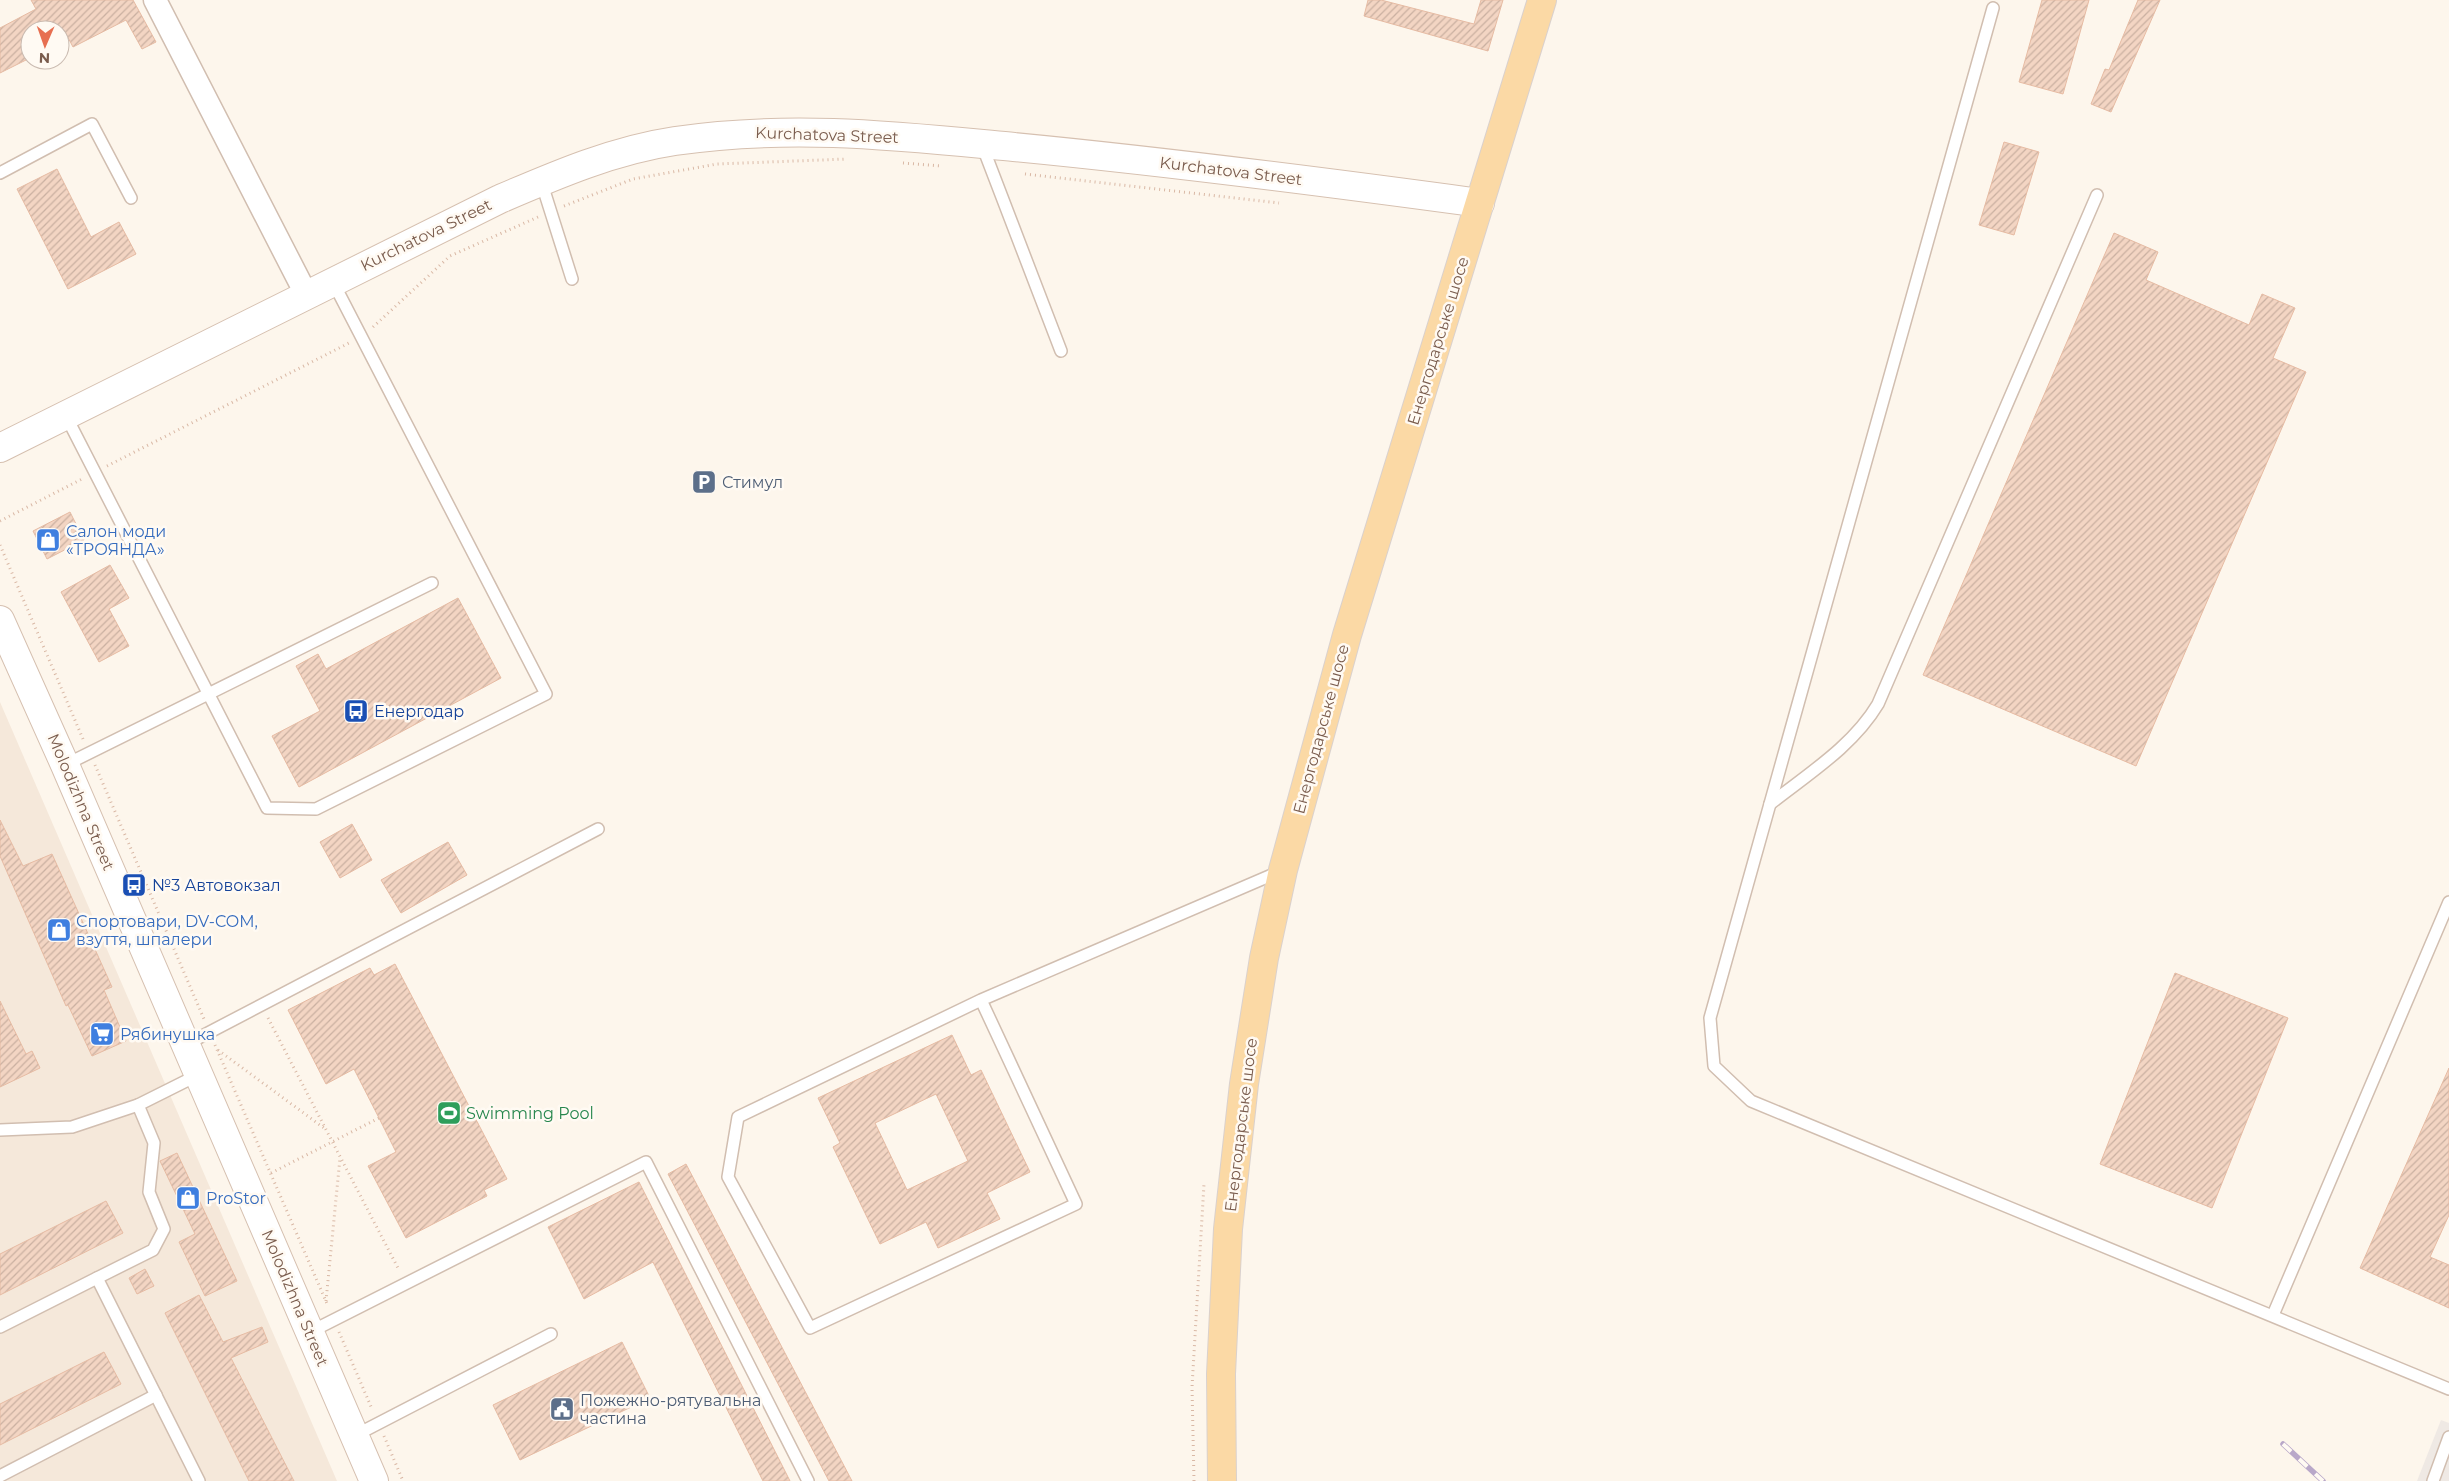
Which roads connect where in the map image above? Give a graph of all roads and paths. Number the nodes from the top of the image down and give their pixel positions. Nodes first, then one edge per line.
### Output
1 (155, 0) edge
2 (1542, 0) edge
3 (1993, 8) dead end
4 (981, 144) junction
5 (854, 159) dead end
6 (894, 162) dead end
7 (944, 166) dead end
8 (993, 170) junction
9 (0, 173) edge
10 (541, 181) junction
11 (2098, 195) dead end
12 (131, 198) dead end
13 (1285, 203) dead end
14 (1480, 203) junction
15 (550, 211) junction
16 (572, 279) dead end
17 (333, 280) junction
18 (306, 294) junction
19 (362, 337) junction
20 (1061, 351) dead end
21 (66, 416) junction
22 (0, 448) edge
23 (95, 472) junction
24 (0, 521) edge
25 (0, 545) edge
26 (432, 583) dead end
27 (0, 620) edge
28 (208, 694) junction
29 (89, 753) junction
30 (65, 765) junction
31 (1770, 804) junction
32 (598, 829) dead end
33 (1283, 870) junction
34 (2449, 902) edge
35 (981, 1000) junction
36 (261, 1005) junction
37 (210, 1032) junction
38 (185, 1045) junction
39 (217, 1050) junction
40 (198, 1075) junction
41 (138, 1106) junction
42 (379, 1118) dead end
43 (326, 1129) junction
44 (0, 1130) edge
45 (332, 1142) junction
46 (340, 1156) junction
47 (270, 1173) junction
48 (1204, 1184) dead end
49 (97, 1278) junction
50 (406, 1284) junction
51 (326, 1301) junction
52 (2274, 1315) junction
53 (322, 1326) junction
54 (0, 1327) edge
55 (551, 1334) dead end
56 (2449, 1389) edge
57 (156, 1395) junction
58 (378, 1424) junction
59 (354, 1436) junction
60 (2449, 1437) edge
61 (0, 1476) edge
62 (199, 1481) edge
63 (374, 1481) edge
64 (403, 1481) edge
65 (808, 1481) edge
66 (1194, 1481) edge
67 (1222, 1481) edge
68 (2433, 1481) edge

1 - 18 street
2 - 14 main road, Енергодарське шосе
3 - 31 lane
4 - 8 lane
4 - 10 street, Kurchatova Street
4 - 14 street, Kurchatova Street
5 - 15 path
6 - 7 path
8 - 13 path
8 - 20 lane
9 - 12 lane
10 - 15 lane
10 - 17 street, Kurchatova Street
11 - 31 lane
14 - 33 main road, Енергодарське шосе
15 - 16 lane
15 - 19 path
17 - 18 street, Kurchatova Street
17 - 19 lane
18 - 21 street, Kurchatova Street
19 - 23 path
19 - 28 lane
21 - 22 street, Kurchatova Street
21 - 23 lane
23 - 24 path
23 - 28 lane
25 - 29 path
26 - 28 lane
27 - 30 street, Molodizhna Street
28 - 29 lane
29 - 30 lane
29 - 37 path
30 - 38 street, Molodizhna Street
31 - 52 lane
32 - 36 lane
33 - 35 lane
33 - 67 main road, Енергодарське шосе
34 - 52 lane
35 - 35 lane
36 - 37 lane
36 - 43 path
37 - 38 lane
37 - 39 path
38 - 40 street, Molodizhna Street
39 - 43 path
39 - 47 path
40 - 41 lane
40 - 53 street, Molodizhna Street
41 - 44 lane
41 - 49 lane
42 - 45 path
43 - 45 path
45 - 46 path
45 - 47 path
46 - 50 path
46 - 51 path
47 - 51 path
48 - 66 path
49 - 54 lane
49 - 57 lane
50 - 53 lane
50 - 65 lane
51 - 53 path
52 - 56 lane
53 - 58 path
53 - 59 street, Molodizhna Street
55 - 58 lane
57 - 61 lane
57 - 62 lane
58 - 59 lane
58 - 64 path
59 - 63 street, Molodizhna Street
60 - 68 lane

